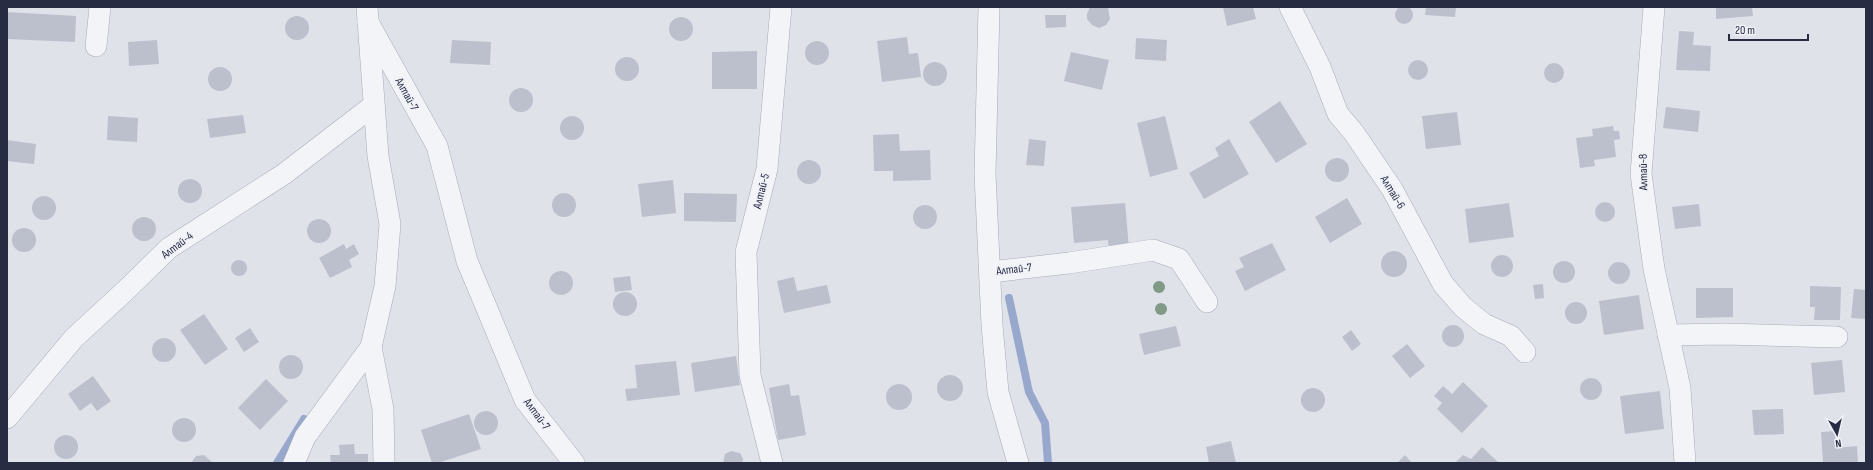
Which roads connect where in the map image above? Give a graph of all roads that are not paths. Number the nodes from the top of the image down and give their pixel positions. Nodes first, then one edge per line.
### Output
1 (100, 7) edge
2 (781, 7) edge
3 (989, 7) edge
4 (1290, 7) edge
5 (1654, 7) edge
6 (367, 15) edge
7 (96, 46) dead end
8 (374, 105) junction
9 (990, 272) junction
10 (1207, 302) dead end
11 (1668, 335) junction
12 (1837, 337) dead end
13 (371, 347) junction
14 (1525, 352) dead end
15 (7, 418) edge
16 (294, 463) edge
17 (384, 463) edge
18 (574, 463) edge
19 (772, 463) edge
20 (1018, 463) edge
21 (1685, 463) edge

1 - 7 street
2 - 19 street, Алтай-5
3 - 9 street
4 - 14 street, Алтай-6
5 - 11 street, Алтай-8
6 - 8 street, Алтай-7
6 - 18 street, Алтай-7
8 - 13 street, Алтай-7
8 - 15 street, Алтай-4
9 - 10 street, Алтай-7
9 - 20 street, Алтай-7
11 - 12 street
11 - 21 street, Алтай-8
13 - 16 street, Алтай-7
13 - 17 street, Алтай-7

